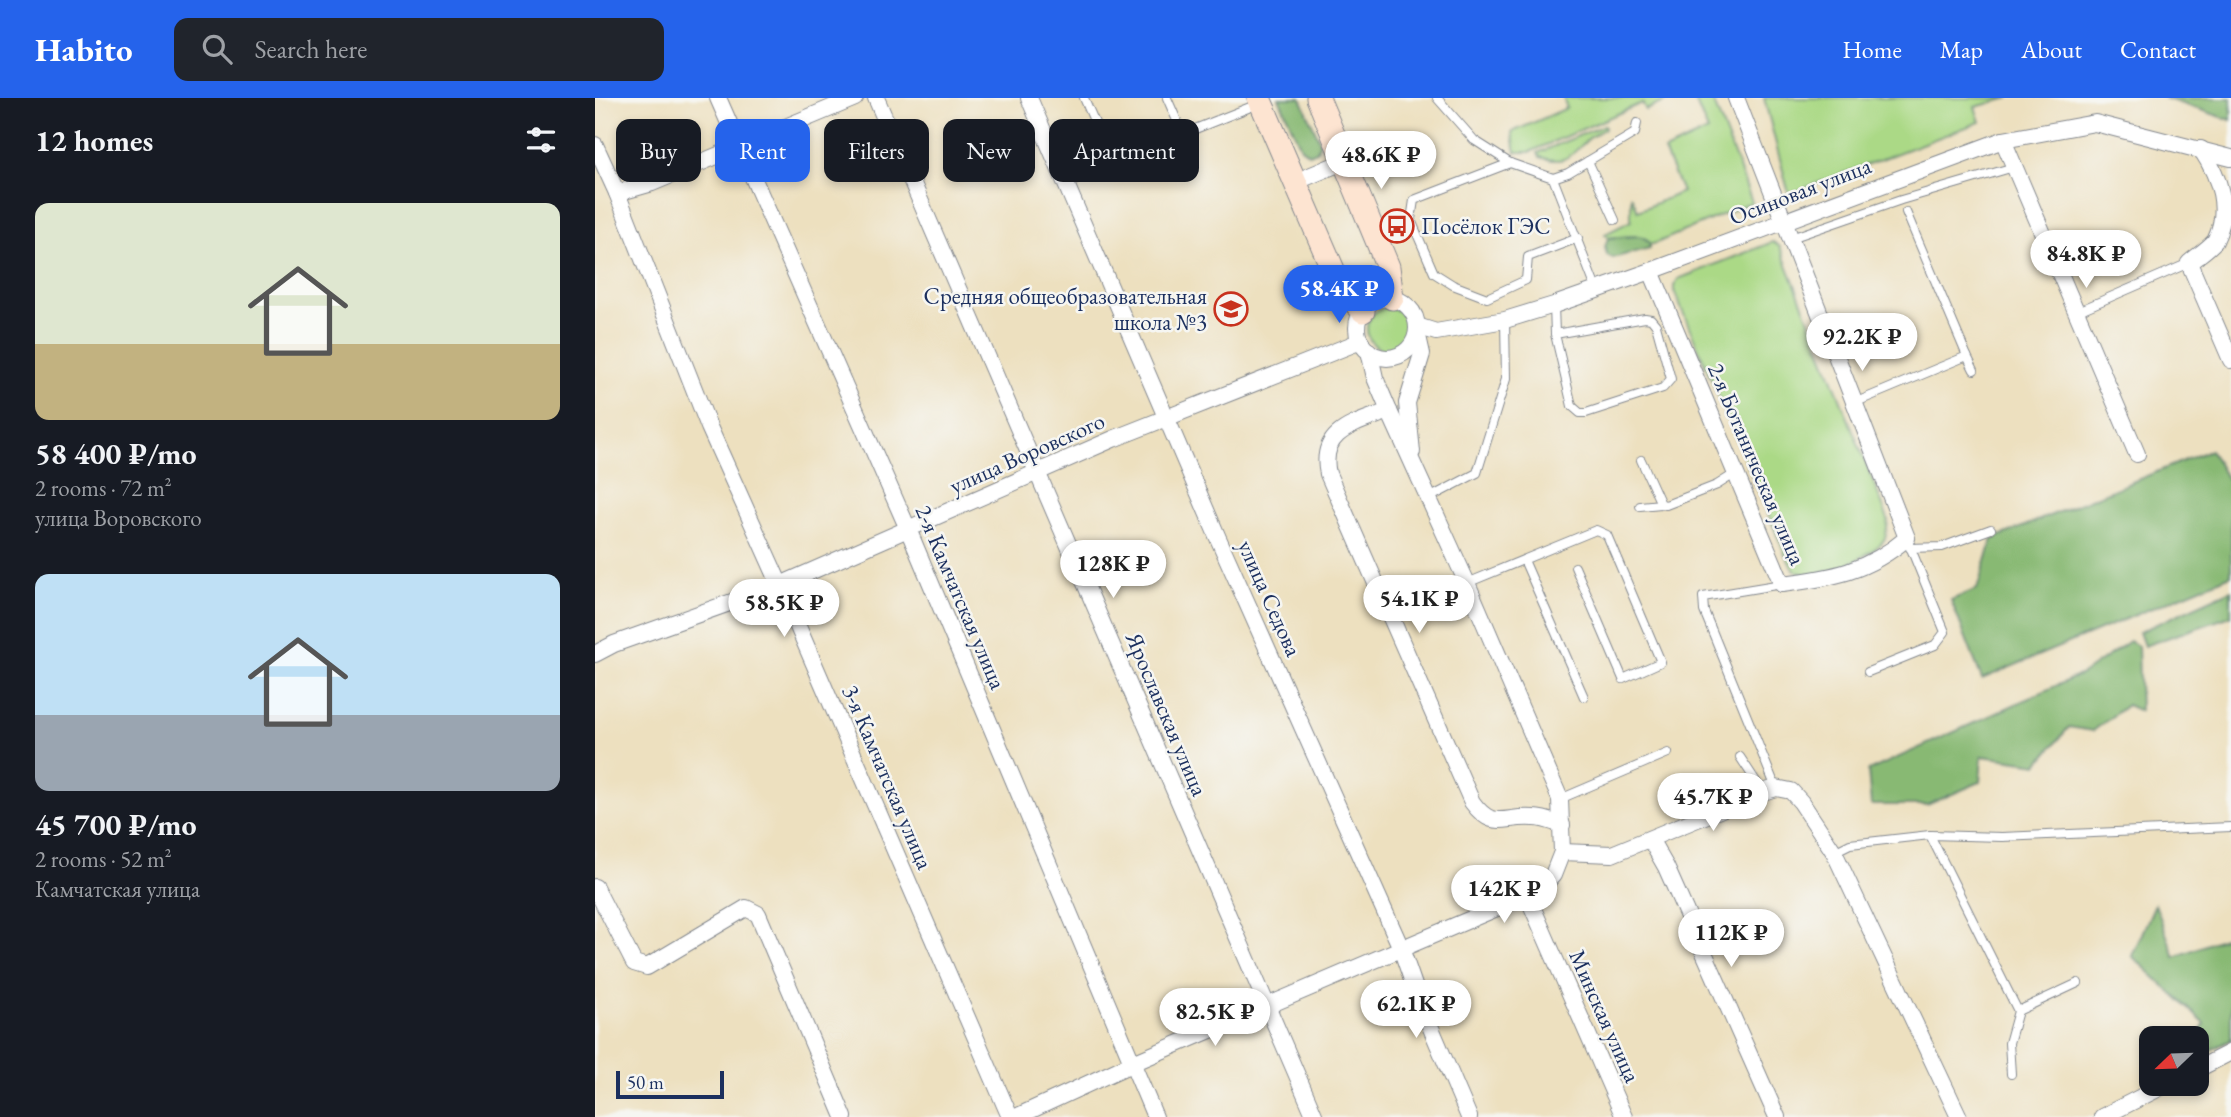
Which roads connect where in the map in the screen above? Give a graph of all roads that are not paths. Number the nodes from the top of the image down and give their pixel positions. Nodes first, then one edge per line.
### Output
1 (718, 98) edge
2 (855, 98) edge
3 (876, 98) edge
4 (1029, 98) edge
5 (1084, 98) edge
6 (1167, 98) edge
7 (1318, 98) edge
8 (1437, 98) edge
9 (1736, 98) edge
10 (1260, 100) edge
11 (726, 119) edge
12 (806, 119) edge
13 (1093, 119) edge
14 (1637, 124) dead end
15 (2003, 140) junction
16 (595, 145) edge
17 (2201, 149) junction
18 (715, 157) edge
19 (2231, 159) edge
20 (1345, 161) junction
21 (1588, 161) junction
22 (1510, 163) junction
23 (2014, 167) junction
24 (1553, 178) junction
25 (753, 182) edge
26 (1072, 182) edge
27 (1295, 182) junction
28 (1067, 184) junction
29 (617, 193) junction
30 (1906, 212) dead end
31 (1615, 220) dead end
32 (1783, 221) junction
33 (1578, 238) junction
34 (1789, 239) junction
35 (2189, 263) junction
36 (1651, 271) junction
37 (1597, 291) junction
38 (1392, 298) junction
39 (1554, 305) junction
40 (1363, 311) junction
41 (2075, 312) junction
42 (1505, 320) junction
43 (1417, 329) junction
44 (1555, 334) junction
45 (1365, 346) junction
46 (1967, 356) junction
47 (2231, 360) edge
48 (1974, 370) dead end
49 (1854, 403) junction
50 (1389, 411) junction
51 (1167, 418) junction
52 (2137, 454) dead end
53 (1641, 460) dead end
54 (1414, 465) junction
55 (1038, 472) junction
56 (1736, 473) junction
57 (1429, 498) junction
58 (1661, 504) junction
59 (1640, 506) dead end
60 (908, 529) junction
61 (1991, 529) dead end
62 (1909, 543) junction
63 (1524, 559) junction
64 (1574, 567) dead end
65 (1467, 583) junction
66 (1782, 584) junction
67 (780, 585) junction
68 (595, 654) edge
69 (1868, 672) dead end
70 (1584, 697) dead end
71 (1668, 753) dead end
72 (1740, 757) dead end
73 (1770, 790) junction
74 (1560, 799) junction
75 (1562, 825) junction
76 (2231, 827) edge
77 (1930, 835) junction
78 (1650, 839) junction
79 (1562, 852) junction
80 (1834, 852) junction
81 (595, 887) edge
82 (1527, 895) junction
83 (1401, 948) junction
84 (2078, 984) dead end
85 (1267, 1005) junction
86 (2018, 1011) junction
87 (2231, 1052) edge
88 (1133, 1063) junction
89 (2209, 1063) edge
90 (2011, 1074) dead end
91 (2143, 1096) edge
92 (844, 1117) edge
93 (1010, 1117) edge
94 (1016, 1117) edge
95 (1155, 1117) edge
96 (1315, 1117) edge
97 (1469, 1117) edge
98 (1624, 1117) edge
99 (1777, 1117) edge
100 (1959, 1117) edge
101 (2102, 1117) edge

1 - 11 street, 2-я Камчатская улица
2 - 12 street
3 - 55 street, Ярославская улица
4 - 28 street, улица Седова
5 - 13 lane
6 - 10 lane
7 - 20 street
8 - 22 lane
9 - 32 street
10 - 27 street
14 - 21 lane
15 - 17 street, Осиновая улица
15 - 23 street
15 - 32 street, Осиновая улица
16 - 29 street, 3-я Камчатская улица
17 - 19 street, Осиновая улица
17 - 35 street
18 - 29 street
20 - 27 street
20 - 38 street
21 - 24 lane
21 - 31 lane
22 - 24 lane
22 - 33 lane
23 - 34 lane
23 - 41 street
24 - 33 lane
25 - 60 street, 2-я Камчатская улица
26 - 28 lane
27 - 40 street
28 - 51 street, улица Седова
29 - 67 street, 3-я Камчатская улица
30 - 46 lane
32 - 34 street
32 - 36 street, Осиновая улица
33 - 37 lane
34 - 49 street
35 - 41 lane
35 - 47 street
36 - 37 street, Осиновая улица
36 - 56 street, 2-я Ботаническая улица
37 - 39 street, Осиновая улица
38 - 40 street
38 - 43 street
39 - 42 street, Осиновая улица
39 - 44 lane
40 - 45 street
41 - 52 street
42 - 43 street, Осиновая улица
42 - 57 lane
43 - 45 street
43 - 54 street
44 - 44 lane
45 - 50 street
45 - 51 street, улица Воровского
46 - 48 lane
46 - 49 lane
49 - 62 street
50 - 54 street
50 - 75 street
51 - 55 street, улица Воровского
51 - 83 street, улица Седова
53 - 58 lane
54 - 57 street
55 - 60 street, улица Воровского
55 - 85 street, Ярославская улица
56 - 58 lane
56 - 66 street, 2-я Ботаническая улица
57 - 65 street
58 - 59 lane
60 - 67 street, улица Воровского
60 - 88 street, 2-я Камчатская улица
61 - 62 lane
62 - 66 street, 2-я Ботаническая улица
62 - 69 lane
63 - 64 lane
63 - 65 lane
63 - 70 lane
65 - 74 street
66 - 73 lane
67 - 68 street, улица Воровского
67 - 93 street, 3-я Камчатская улица
71 - 74 lane
72 - 73 lane
73 - 78 street
73 - 80 street
74 - 75 street
75 - 79 street
76 - 77 lane
77 - 80 lane
77 - 86 lane
78 - 79 street
78 - 99 street
79 - 82 street
80 - 100 street
81 - 92 street
82 - 83 street
82 - 98 street, Минская улица
83 - 85 street
83 - 97 street, улица Седова
84 - 86 lane
85 - 88 street
85 - 96 street, Ярославская улица
86 - 90 lane
87 - 89 street
88 - 94 street
88 - 95 street, 2-я Камчатская улица
91 - 101 street

